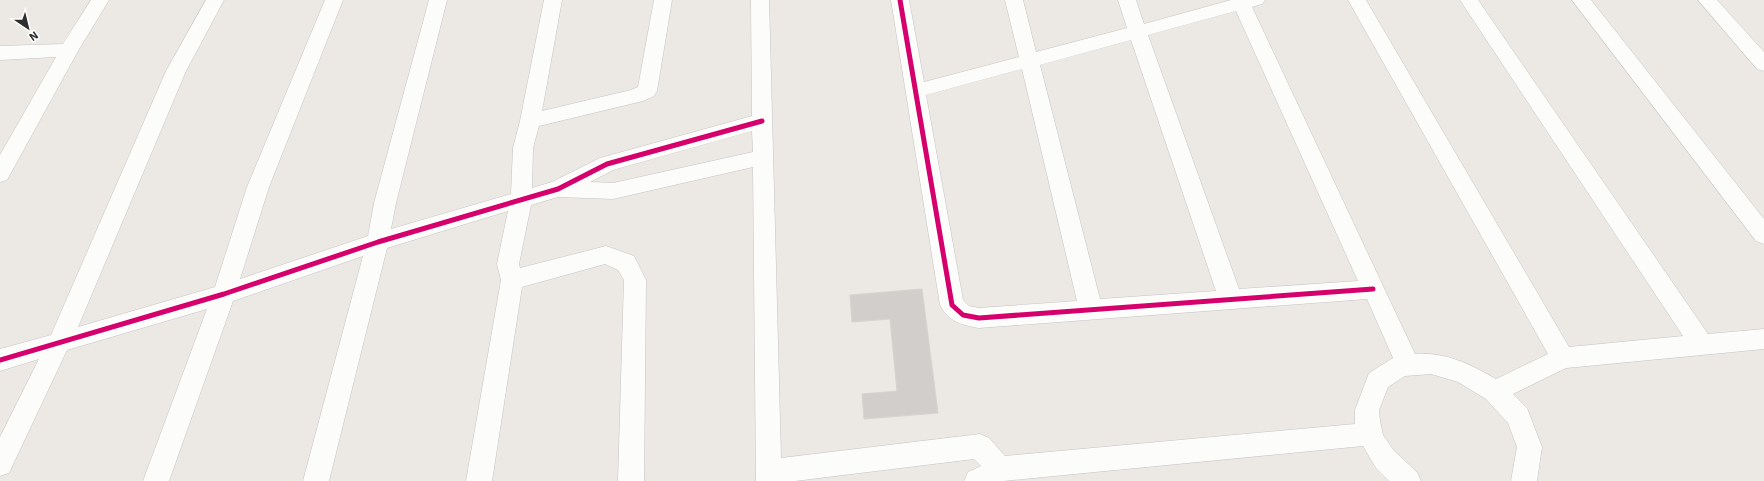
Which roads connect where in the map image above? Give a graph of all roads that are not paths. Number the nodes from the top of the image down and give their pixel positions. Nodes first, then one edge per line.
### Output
1 (100, 0) edge
2 (215, 0) edge
3 (334, 0) edge
4 (438, 0) edge
5 (553, 0) edge
6 (663, 0) edge
7 (760, 0) edge
8 (900, 0) edge
9 (1014, 0) edge
10 (1127, 0) edge
11 (1357, 0) edge
12 (1469, 0) edge
13 (1581, 0) edge
14 (1707, 0) edge
15 (1246, 1) edge
16 (1138, 32) junction
17 (69, 50) junction
18 (0, 53) edge
19 (1030, 61) junction
20 (1764, 64) edge
21 (916, 91) junction
22 (530, 121) junction
23 (762, 121) junction
24 (8, 146) edge
25 (763, 157) junction
26 (0, 174) edge
27 (558, 189) junction
28 (522, 199) junction
29 (1764, 235) edge
30 (378, 242) junction
31 (512, 280) junction
32 (1373, 289) junction
33 (224, 294) junction
34 (1231, 300) junction
35 (1091, 310) junction
36 (1764, 340) edge
37 (60, 341) junction
38 (1702, 345) junction
39 (1563, 358) junction
40 (0, 360) edge
41 (1408, 364) junction
42 (1495, 390) junction
43 (1371, 434) junction
44 (0, 464) edge
45 (999, 469) junction
46 (769, 476) edge
47 (156, 481) edge
48 (316, 481) edge
49 (478, 481) edge
50 (631, 481) edge
51 (977, 481) edge
52 (1408, 481) edge
53 (1524, 481) edge

1 - 17 street
2 - 37 street
3 - 33 street
4 - 30 street
5 - 22 street
6 - 22 street
7 - 23 street
8 - 21 street
9 - 19 street
10 - 16 street
11 - 39 street
12 - 38 street
13 - 29 street
14 - 20 street
15 - 16 street
15 - 32 street
16 - 19 street
16 - 34 street
17 - 18 street
17 - 24 street
19 - 21 street
19 - 35 street
21 - 35 street
22 - 28 street
23 - 25 street
23 - 27 street
24 - 26 street
25 - 27 street
25 - 46 street
27 - 28 street
28 - 30 street
28 - 31 street
30 - 33 street
30 - 48 street
31 - 49 street
31 - 50 street
32 - 34 street
32 - 41 street
33 - 37 street
33 - 47 street
34 - 35 street
36 - 38 street
37 - 40 street
37 - 44 street
38 - 39 street
39 - 42 street
41 - 42 street
41 - 43 street
42 - 53 street
43 - 45 street
43 - 52 street
45 - 46 street
45 - 51 street

